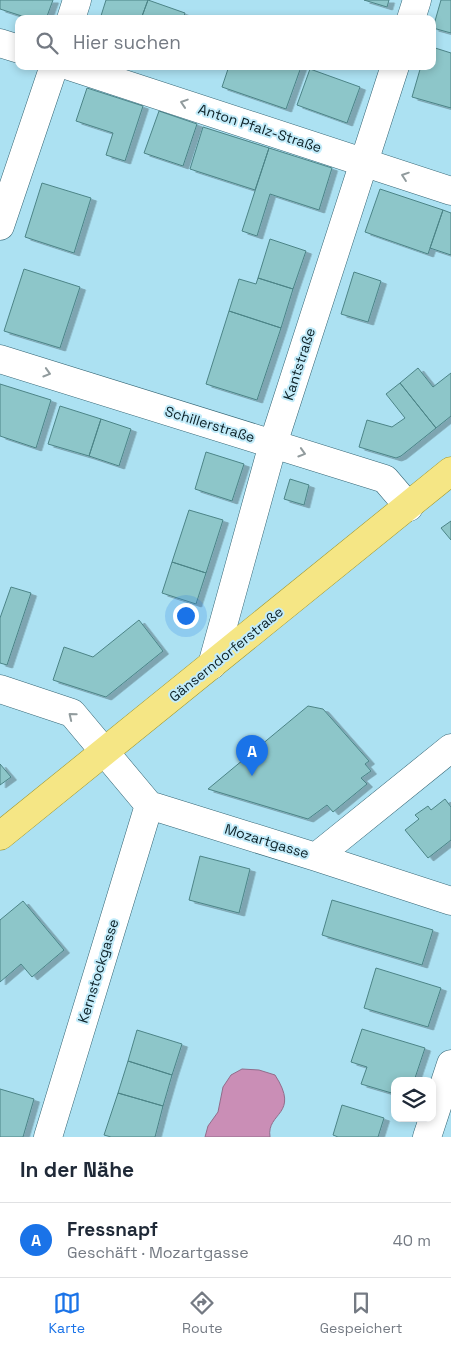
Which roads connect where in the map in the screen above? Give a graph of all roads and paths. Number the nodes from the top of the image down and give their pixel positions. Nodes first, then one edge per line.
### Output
1 (77, 0) edge
2 (417, 0) edge
3 (71, 15) edge
4 (412, 15) edge
5 (0, 43) edge
6 (15, 48) edge
7 (53, 70) edge
8 (81, 70) edge
9 (394, 70) edge
10 (364, 162) junction
11 (451, 191) edge
12 (0, 226) edge
13 (0, 359) edge
14 (273, 444) junction
15 (451, 472) edge
16 (409, 507) junction
17 (212, 665) junction
18 (0, 689) edge
19 (451, 748) edge
20 (104, 752) junction
21 (149, 805) junction
22 (0, 836) edge
23 (316, 856) junction
24 (451, 900) edge
25 (451, 1064) edge
26 (48, 1137) edge
27 (427, 1137) edge

1 - 3 street
2 - 4 street
5 - 6 street
7 - 12 street
10 -> 8 street, Anton Pfalz-Straße
9 - 10 street, Kantstraße
11 -> 10 street, Anton Pfalz-Straße
10 - 14 street, Kantstraße
13 -> 14 street, Schillerstraße
14 -> 16 street, Schillerstraße
14 - 17 street, Kantstraße
15 - 16 main road, Gänserndorferstraße
16 - 17 main road, Gänserndorferstraße
17 - 20 main road, Gänserndorferstraße
20 -> 18 street
19 - 23 street
20 - 21 street
20 - 22 main road, Gänserndorferstraße
21 - 23 street, Mozartgasse
21 - 26 street, Kernstockgasse
23 - 24 street, Mozartgasse
25 - 27 street

